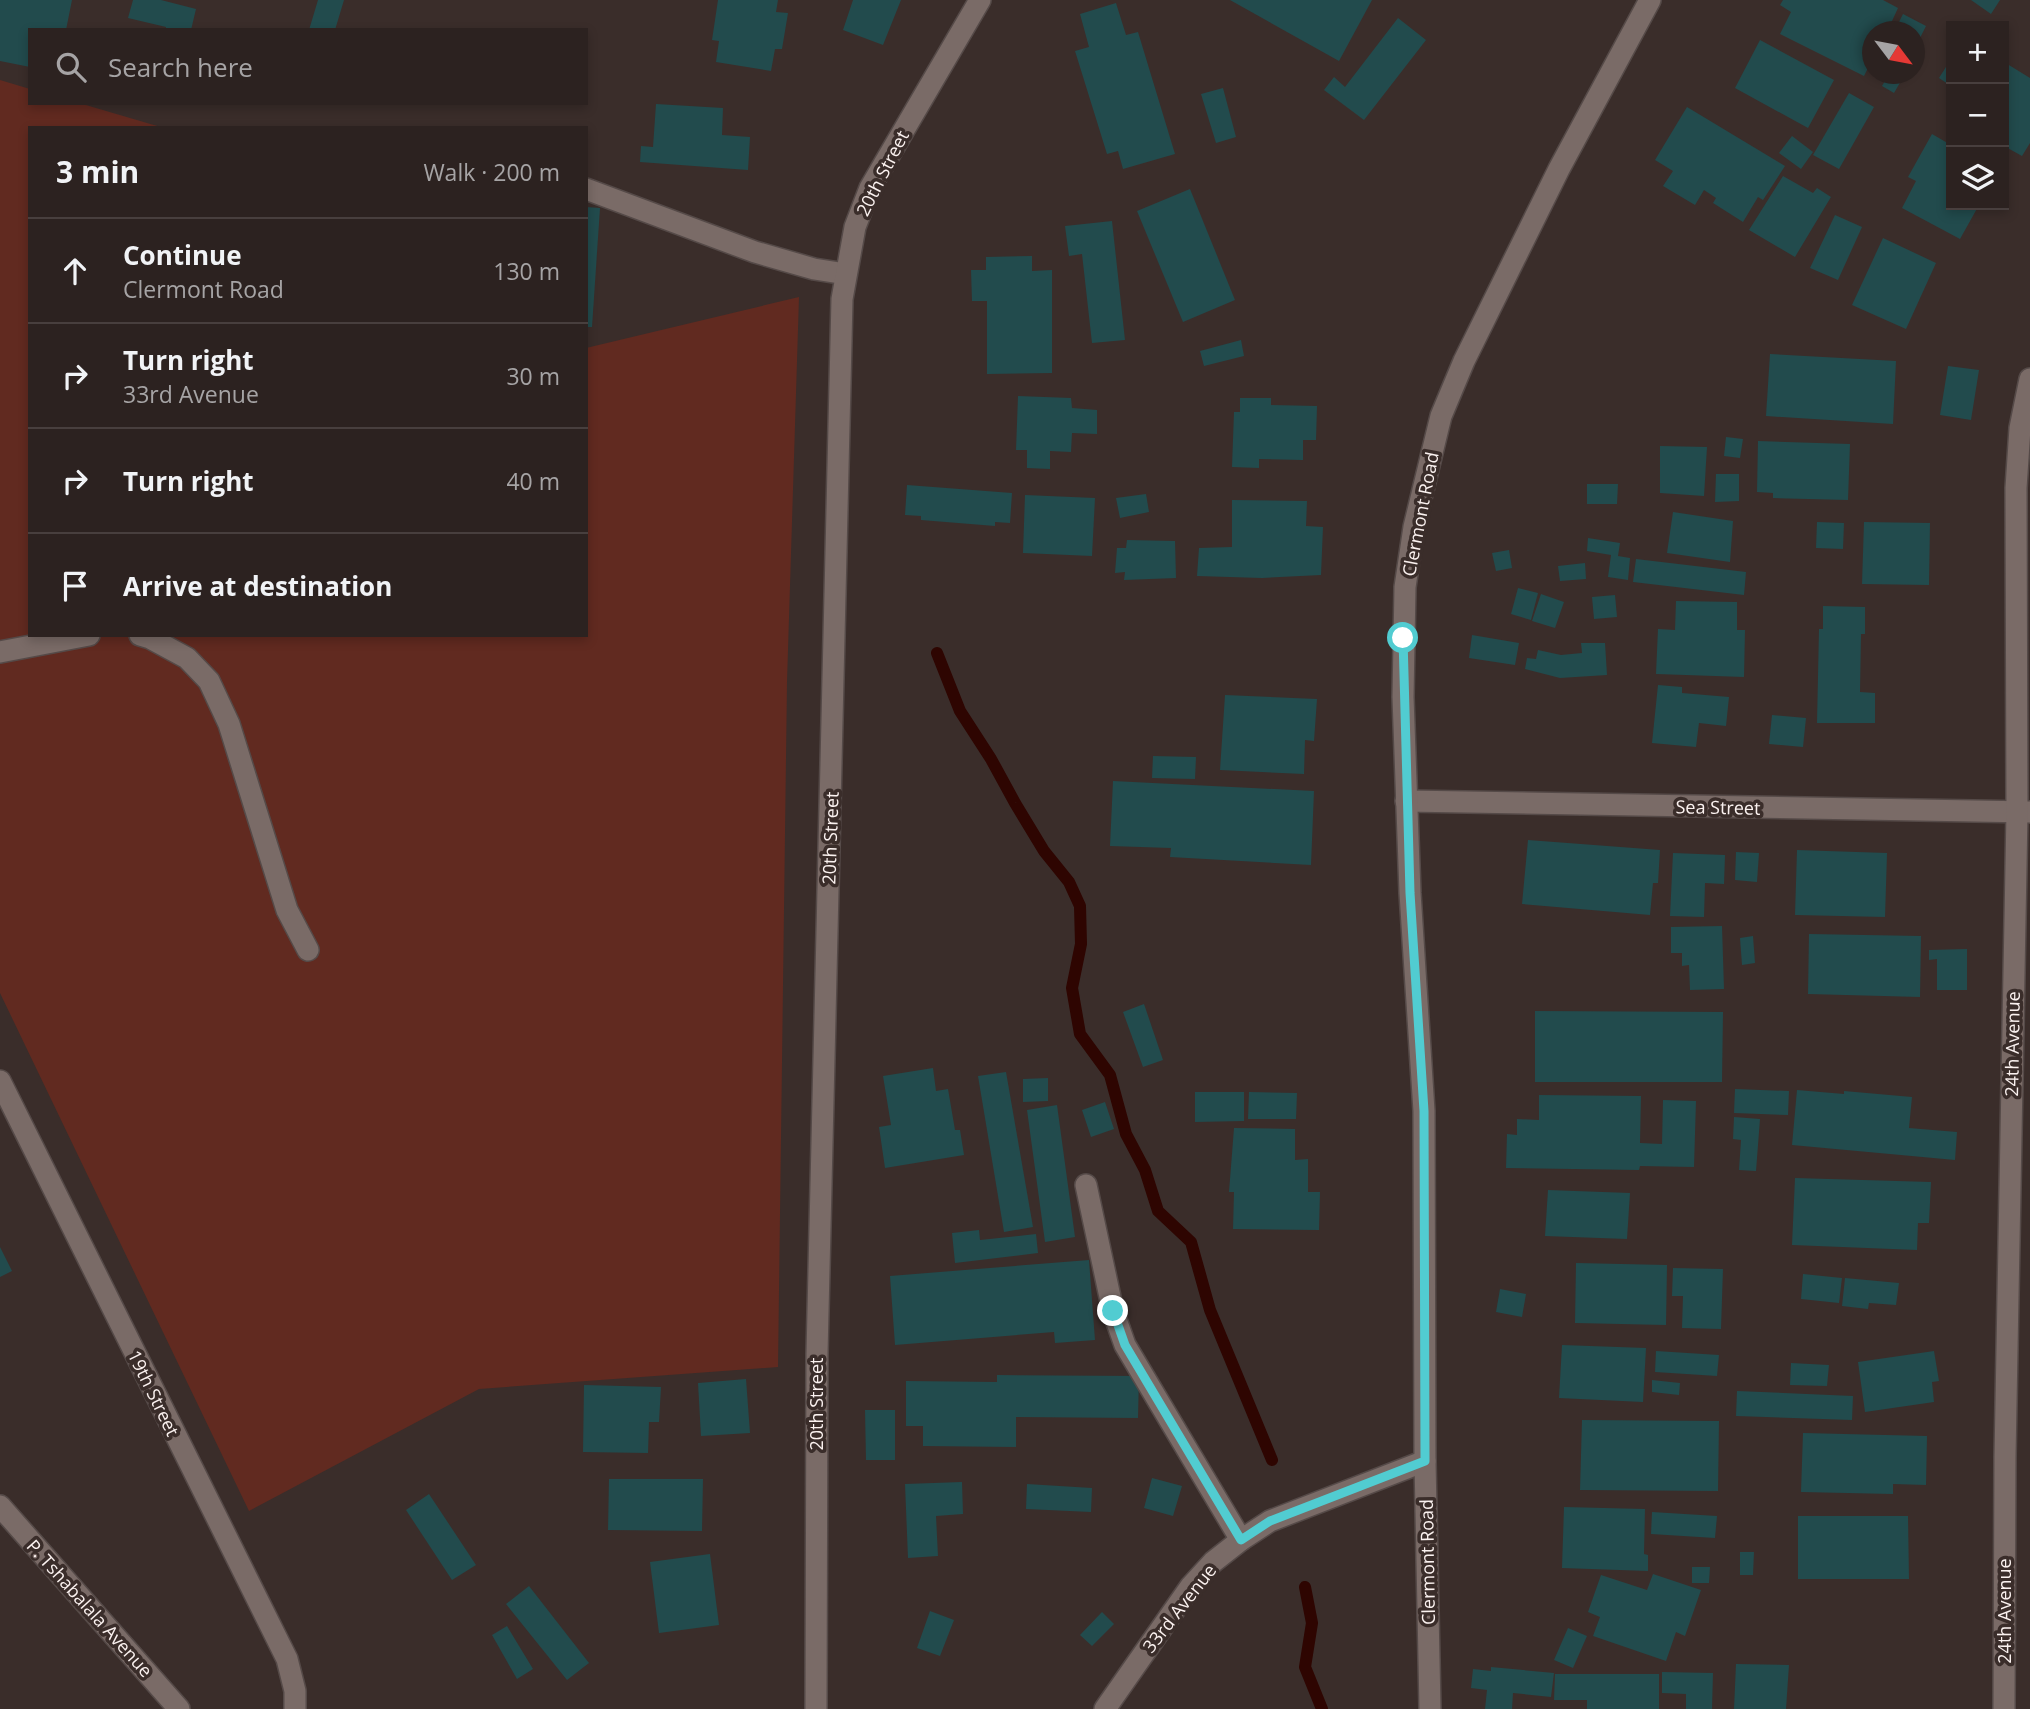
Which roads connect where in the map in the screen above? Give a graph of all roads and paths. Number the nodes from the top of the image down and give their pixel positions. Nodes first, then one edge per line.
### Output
1 (980, 0) edge
2 (1650, 0) edge
3 (588, 190) edge
4 (846, 274) junction
5 (2030, 379) edge
6 (79, 637) edge
7 (147, 637) edge
8 (0, 652) edge
9 (1406, 801) junction
10 (2023, 812) edge
11 (308, 950) dead end
12 (0, 1081) edge
13 (1086, 1185) dead end
14 (1425, 1461) junction
15 (0, 1506) edge
16 (1241, 1540) junction
17 (179, 1709) edge
18 (295, 1709) edge
19 (816, 1709) edge
20 (1105, 1709) edge
21 (1430, 1709) edge
22 (2004, 1709) edge

1 - 4 street, 20th Street
2 - 9 street, Clermont Road
3 - 4 street
4 - 19 street, 20th Street
5 - 10 street, 24th Avenue
6 - 8 street
7 - 11 street
9 - 10 street, Sea Street
9 - 14 street, Clermont Road
10 - 22 street, 24th Avenue
12 - 18 street, 19th Street
13 - 16 street
14 - 16 street, 33rd Avenue
14 - 21 street, Clermont Road
15 - 17 street, P. Tshabalala Avenue
16 - 20 street, 33rd Avenue

